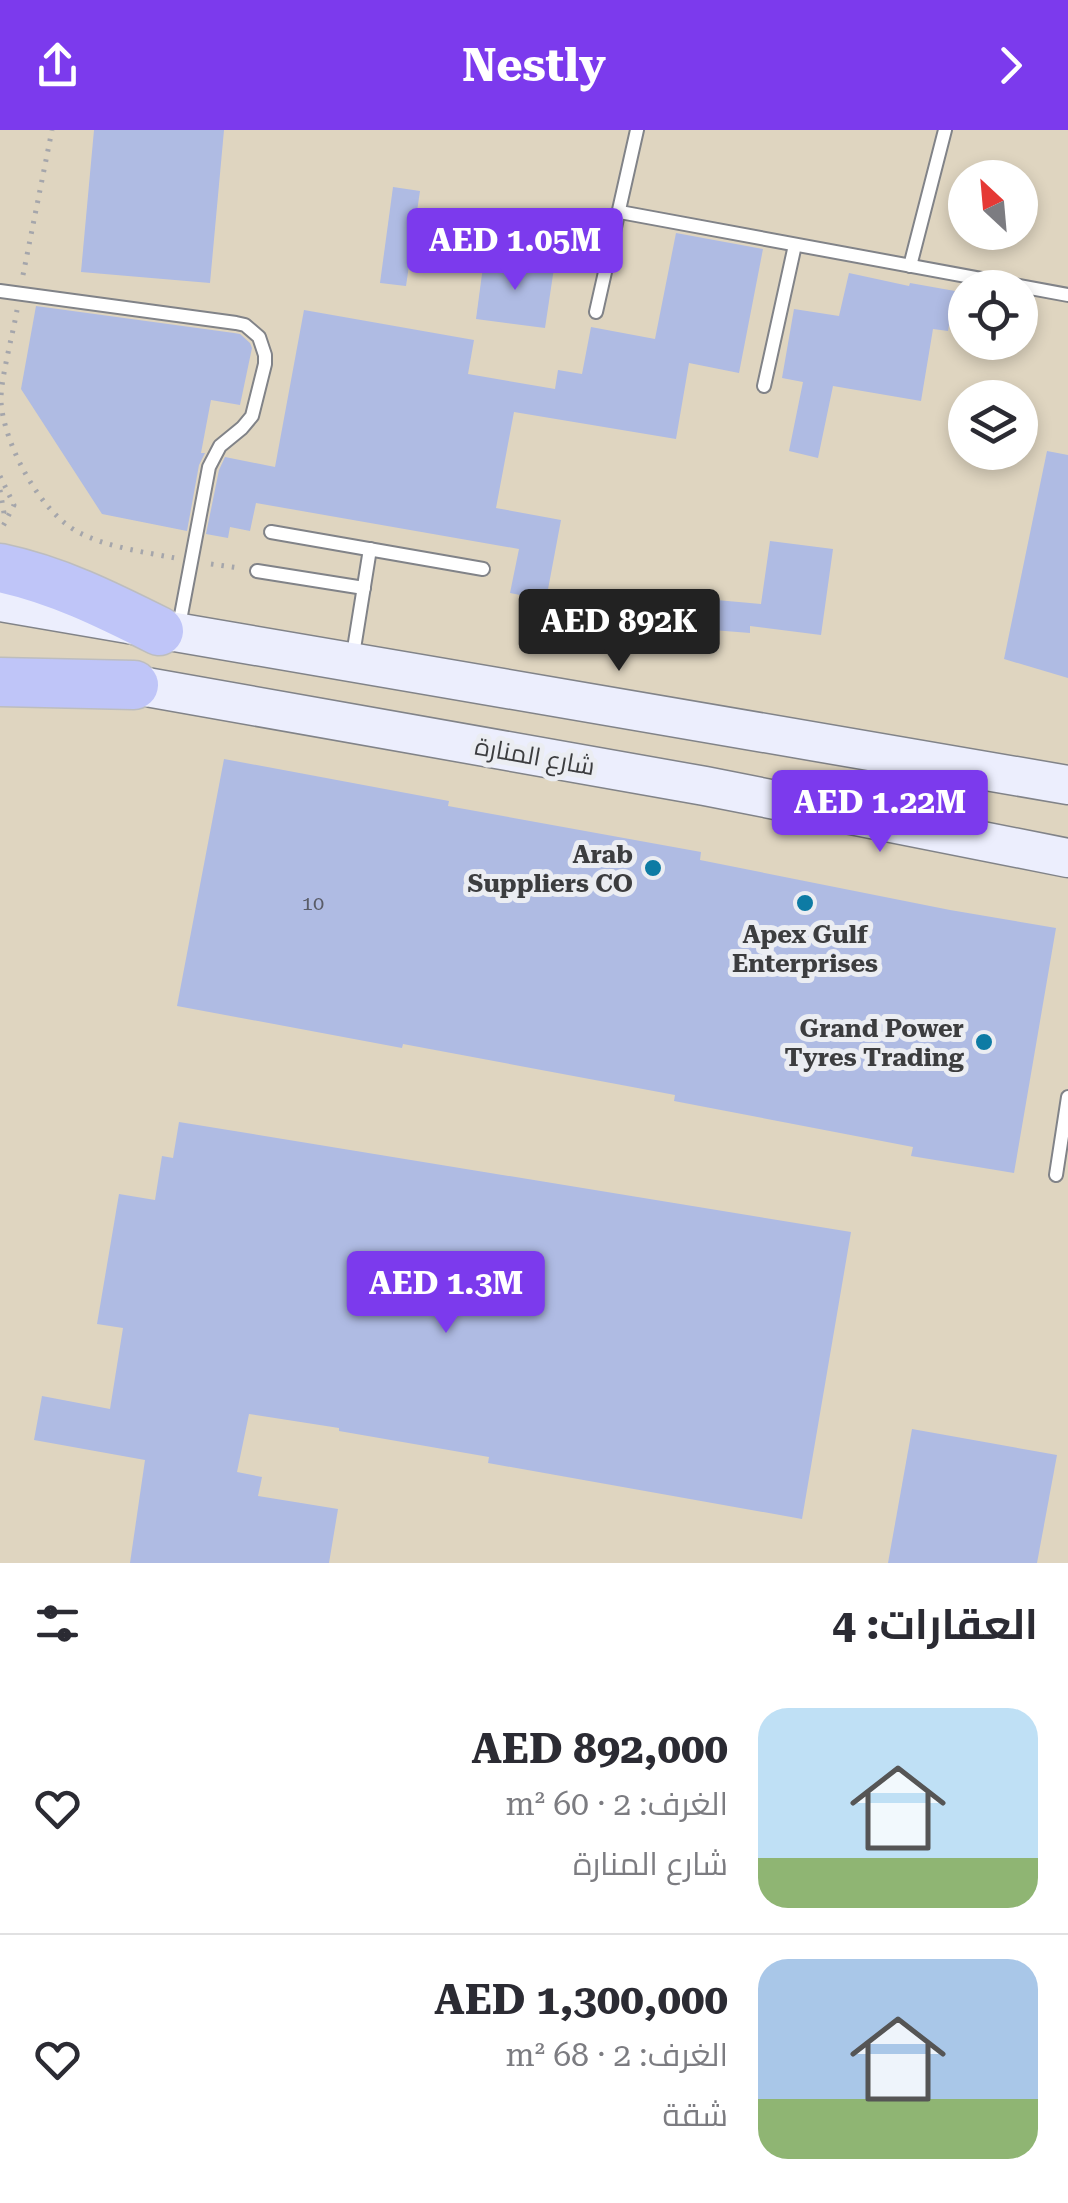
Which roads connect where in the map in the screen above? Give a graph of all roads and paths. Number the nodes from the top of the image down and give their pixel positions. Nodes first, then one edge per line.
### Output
1 (52, 130) edge
2 (636, 130) edge
3 (944, 130) edge
4 (620, 212) junction
5 (795, 244) junction
6 (910, 266) junction
7 (0, 291) edge
8 (20, 293) junction
9 (1068, 295) edge
10 (596, 312) dead end
11 (764, 386) dead end
12 (0, 476) edge
13 (0, 490) edge
14 (0, 520) edge
15 (0, 532) edge
16 (271, 532) dead end
17 (370, 549) junction
18 (154, 554) dead end
19 (0, 568) edge
20 (483, 568) dead end
21 (257, 571) dead end
22 (364, 588) junction
23 (0, 602) edge
24 (168, 632) junction
25 (0, 662) edge
26 (351, 663) junction
27 (0, 682) edge
28 (134, 684) junction
29 (1068, 764) edge
30 (1005, 774) junction
31 (1068, 785) edge
32 (1068, 858) edge
33 (1068, 1097) edge
34 (1056, 1175) dead end

1 - 8 path
2 - 4 lane
3 - 6 lane
4 - 5 lane
4 - 10 lane
5 - 6 lane
5 - 11 lane
6 - 9 lane
7 - 8 lane
8 - 18 path
8 - 24 lane
12 - 15 path
13 - 14 path
16 - 17 lane
17 - 20 lane
17 - 22 lane
19 - 24 highway
21 - 22 lane
22 - 26 lane
23 - 24 main road
24 - 26 main road
25 - 28 main road, شارع المنارة
26 - 30 main road
27 - 28 highway
28 - 32 main road, شارع المنارة
29 - 30 main road
30 - 31 main road
33 - 34 lane

